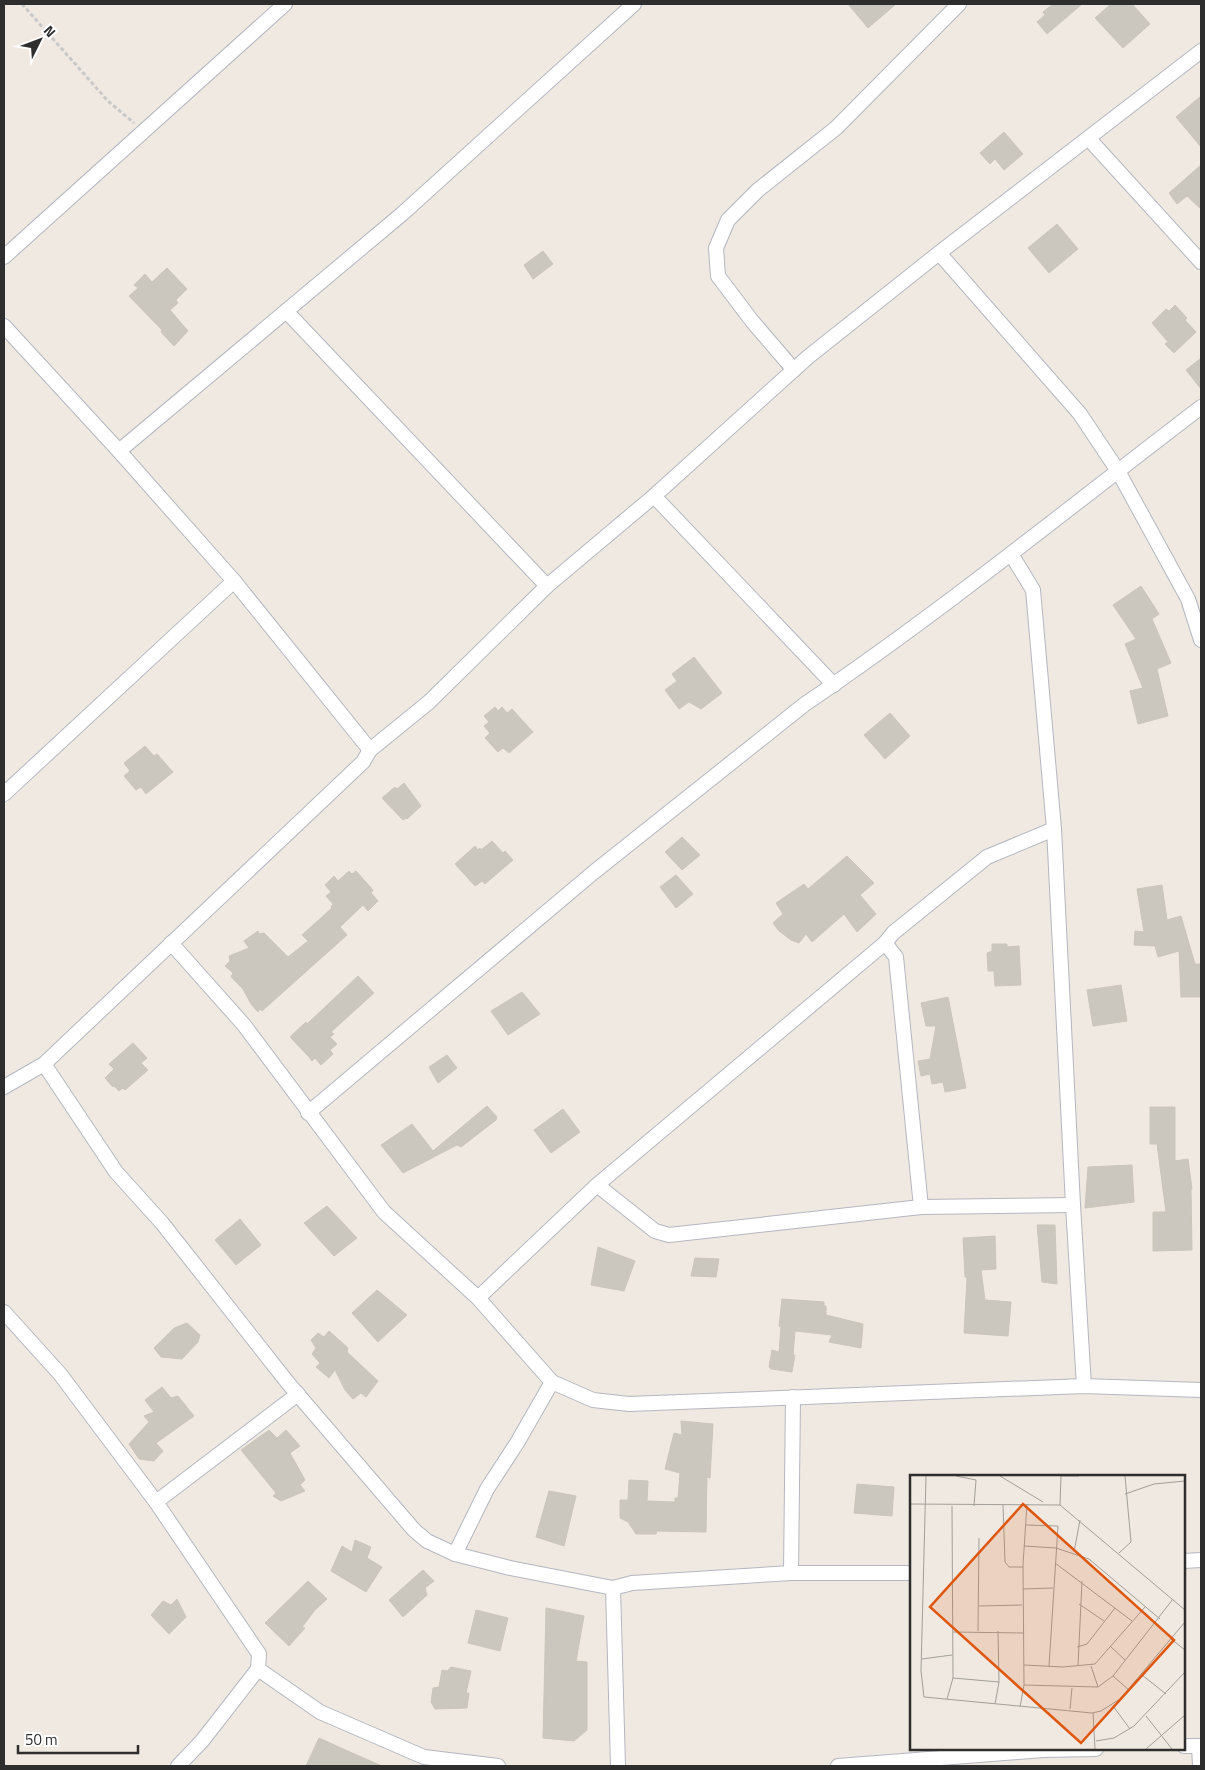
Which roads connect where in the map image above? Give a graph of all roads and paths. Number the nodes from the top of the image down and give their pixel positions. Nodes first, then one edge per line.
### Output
1 (22, 4) edge
2 (285, 4) edge
3 (634, 4) edge
4 (959, 4) edge
5 (1201, 51) edge
6 (144, 131) junction
7 (1089, 138) junction
8 (939, 253) junction
9 (4, 257) edge
10 (1201, 262) edge
11 (286, 311) junction
12 (4, 326) edge
13 (794, 370) junction
14 (1201, 407) edge
15 (119, 451) junction
16 (1118, 471) junction
17 (654, 496) junction
18 (1011, 554) junction
19 (234, 582) junction
20 (547, 586) junction
21 (1197, 609) edge
22 (1201, 640) edge
23 (834, 685) junction
24 (370, 750) junction
25 (4, 794) edge
26 (1054, 829) junction
27 (885, 943) junction
28 (171, 944) junction
29 (44, 1064) junction
30 (4, 1087) edge
31 (308, 1113) junction
32 (597, 1185) junction
33 (1073, 1204) junction
34 (921, 1207) junction
35 (478, 1298) junction
36 (4, 1312) edge
37 (552, 1382) junction
38 (1084, 1386) junction
39 (1201, 1390) edge
40 (298, 1394) junction
41 (794, 1397) junction
42 (156, 1502) junction
43 (455, 1554) junction
44 (1185, 1560) edge
45 (1201, 1560) edge
46 (910, 1573) edge
47 (791, 1574) junction
48 (614, 1588) junction
49 (258, 1669) junction
50 (1185, 1746) edge
51 (1200, 1746) edge
52 (1043, 1750) edge
53 (422, 1762) edge
54 (178, 1766) edge
55 (498, 1766) edge
56 (618, 1766) edge
57 (838, 1766) edge
58 (1200, 1766) edge

1 - 6 path
2 - 6 street
3 - 11 street
4 - 13 street
5 - 7 street
6 - 9 street
7 - 8 street
7 - 10 street
8 - 13 street
8 - 16 street
11 - 15 street
11 - 20 street
12 - 15 street
13 - 17 street
14 - 16 street
15 - 19 street
16 - 18 street
16 - 21 street
17 - 20 street
17 - 23 street
18 - 23 street
18 - 26 street
19 - 24 street
19 - 25 street
20 - 24 street
21 - 22 street
23 - 31 street
24 - 28 street
26 - 27 street
26 - 33 street
27 - 32 street
27 - 34 street
28 - 29 street
28 - 31 street
29 - 30 street
29 - 40 street
31 - 35 street
32 - 34 street
32 - 35 street
33 - 34 street
33 - 38 street
35 - 37 street
36 - 42 street
37 - 41 street
37 - 43 street
38 - 39 street
38 - 41 street
40 - 42 street
40 - 43 street
41 - 47 street
42 - 49 street
43 - 48 street
44 - 45 street
46 - 47 street
47 - 48 street
48 - 56 street
49 - 53 street
49 - 54 street
50 - 51 street
51 - 58 street
52 - 57 street
53 - 55 street

